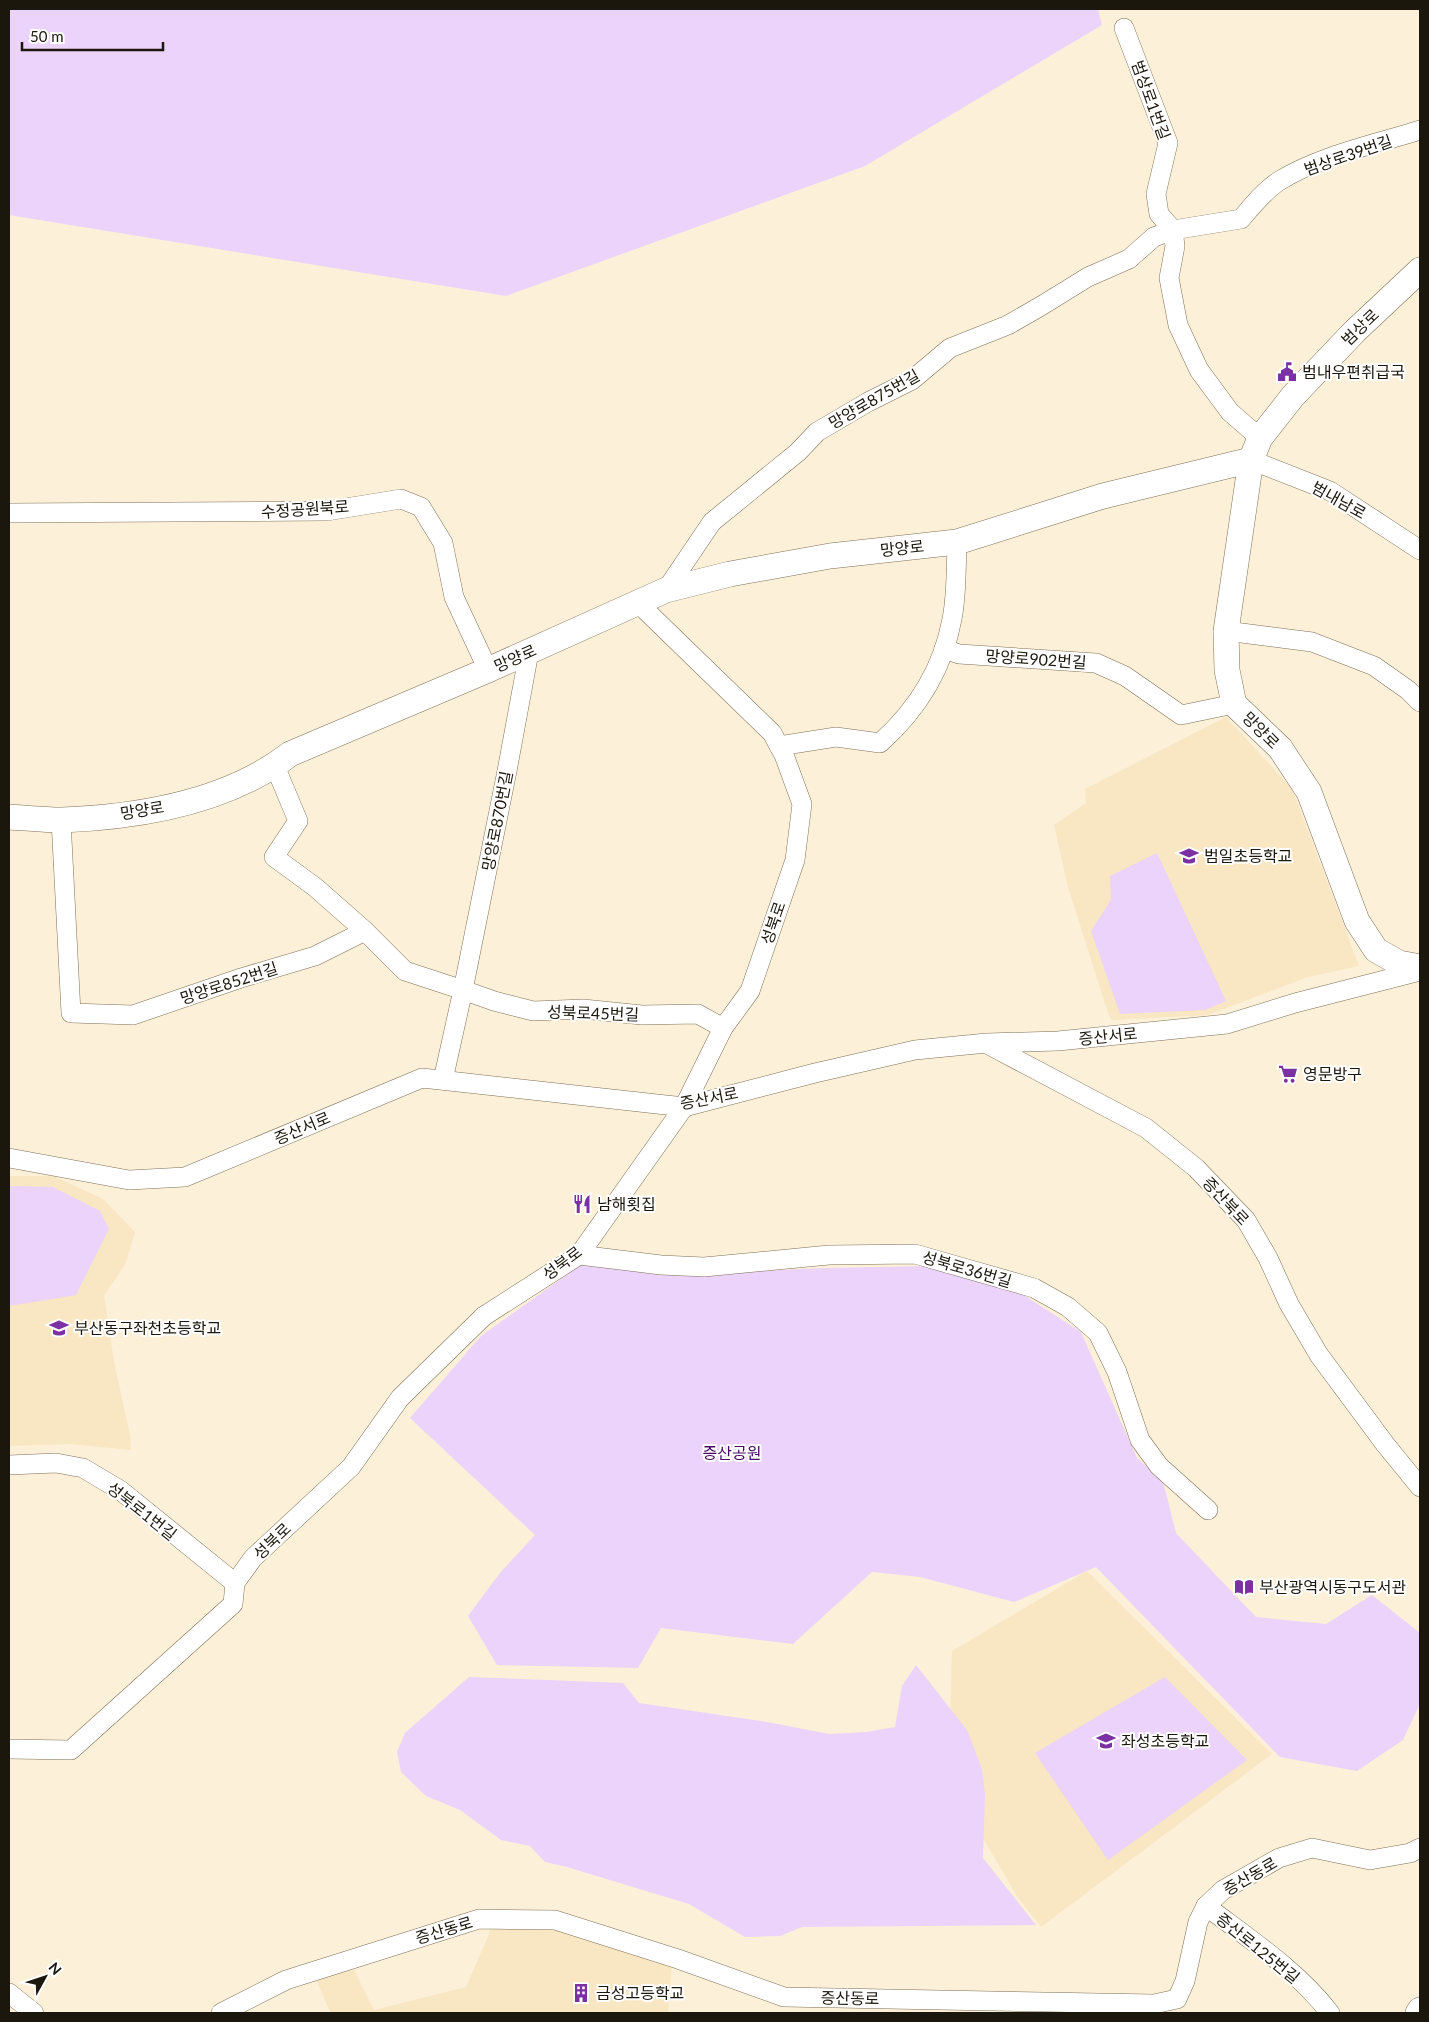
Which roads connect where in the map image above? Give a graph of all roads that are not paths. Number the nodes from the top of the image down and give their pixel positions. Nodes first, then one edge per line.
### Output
1 (1124, 28) dead end
2 (1420, 130) edge
3 (1173, 230) junction
4 (1420, 270) edge
5 (1255, 449) junction
6 (9, 513) edge
7 (957, 542) junction
8 (1420, 550) edge
9 (666, 590) junction
10 (638, 603) junction
11 (1226, 631) junction
12 (944, 649) junction
13 (529, 652) junction
14 (488, 670) junction
15 (1420, 702) edge
16 (1234, 704) junction
17 (779, 746) junction
18 (275, 766) junction
19 (9, 817) edge
20 (61, 820) junction
21 (365, 931) junction
22 (1420, 967) edge
23 (1420, 971) edge
24 (463, 990) junction
25 (723, 1028) junction
26 (987, 1044) junction
27 (443, 1080) junction
28 (684, 1107) junction
29 (9, 1158) edge
30 (579, 1255) junction
31 (9, 1465) edge
32 (1420, 1487) edge
33 (1208, 1510) dead end
34 (235, 1584) junction
35 (9, 1749) edge
36 (1420, 1848) edge
37 (1206, 1906) junction
38 (9, 1993) edge
39 (1420, 2010) edge
40 (232, 2011) edge
41 (34, 2013) edge
42 (1330, 2013) edge
43 (1418, 2013) edge

1 - 3 street, 범상로1번길
2 - 3 street, 범상로39번길
3 - 5 street
3 - 9 street, 망양로875번길
4 - 5 main road, 범상로
5 - 7 main road, 망양로
5 - 8 street, 범내남로
5 - 11 main road, 망양로
6 - 14 street, 수정공원북로
7 - 9 main road, 망양로
7 - 12 street
9 - 10 main road, 망양로
10 - 13 main road, 망양로
10 - 17 street, 성북로
11 - 15 street
11 - 16 main road, 망양로
12 - 16 street, 망양로902번길
12 - 17 street
13 - 14 main road, 망양로
13 - 24 street, 망양로870번길
14 - 18 main road, 망양로
16 - 22 main road, 망양로
17 - 25 street, 성북로
18 - 20 main road, 망양로
18 - 21 street
19 - 20 main road, 망양로
20 - 21 street, 망양로852번길
21 - 24 street
23 - 26 street, 증산서로
24 - 25 street, 성북로45번길
24 - 27 street
25 - 28 street, 성북로
26 - 28 street, 증산서로
26 - 32 street, 증산북로
27 - 28 street, 증산서로
27 - 29 street, 증산서로
28 - 30 street, 성북로
30 - 33 street, 성북로36번길
30 - 34 street, 성북로
31 - 34 street, 성북로1번길
34 - 35 street, 성북로
36 - 37 street, 증산동로
37 - 40 street, 증산동로
37 - 42 street, 증산로125번길
38 - 41 street
39 - 43 main road

